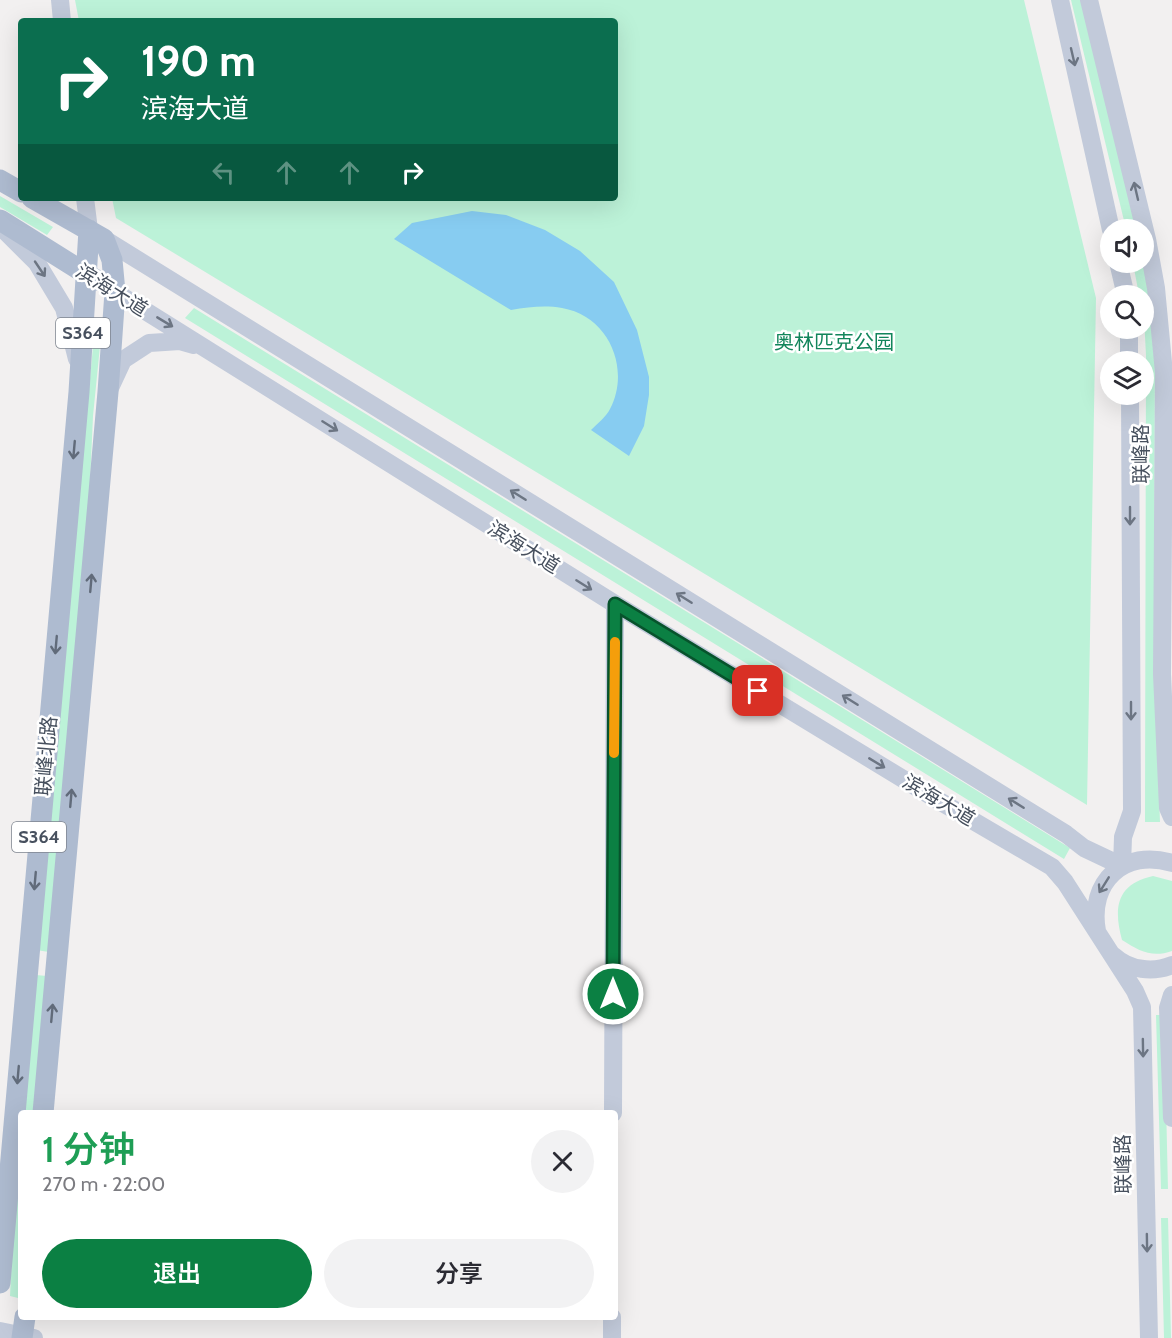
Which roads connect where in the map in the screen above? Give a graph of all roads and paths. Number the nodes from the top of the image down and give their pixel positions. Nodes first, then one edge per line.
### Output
1 (60, 0) edge
2 (1060, 0) edge
3 (1089, 0) edge
4 (62, 18) edge
5 (0, 180) edge
6 (18, 190) edge
7 (38, 201) edge
8 (87, 201) edge
9 (1109, 219) edge
10 (0, 220) edge
11 (0, 226) edge
12 (97, 234) junction
13 (87, 275) junction
14 (115, 292) junction
15 (205, 347) junction
16 (79, 392) junction
17 (108, 392) junction
18 (1130, 405) edge
19 (615, 604) junction
20 (1170, 812) edge
21 (1172, 862) edge
22 (1122, 866) junction
23 (1105, 946) junction
24 (1172, 965) edge
25 (1172, 995) edge
26 (43, 1110) edge
27 (613, 1110) edge
28 (1172, 1118) edge
29 (0, 1283) edge
30 (612, 1320) edge
31 (0, 1331) edge
32 (26, 1332) edge
33 (612, 1338) edge
34 (1149, 1338) edge

1 - 4 main road
2 -> 9 main road
20 -> 3 main road, 联峰路
5 - 6 main road
7 - 12 main road, 滨海大道
8 - 12 main road
10 - 13 main road, 滨海大道
11 -> 16 main road
12 - 13 main road, 联峰北路 / S364
12 - 14 main road, 联峰北路 / S364
22 -> 12 main road, 滨海大道
13 - 14 main road, 滨海大道
13 - 16 main road, 联峰北路 / S364
14 -> 15 main road, 滨海大道
14 - 17 main road, 联峰北路 / S364
15 - 17 main road
15 -> 19 main road, 滨海大道
16 -> 29 main road, 联峰北路 / S364
26 -> 17 main road, 联峰北路 / S364
18 -> 22 main road, 联峰路
19 -> 23 main road, 滨海大道
19 - 27 main road
21 - 22 main road
22 -> 23 main road
23 - 24 main road
23 -> 34 main road, 联峰路
25 - 28 main road
30 - 33 main road
31 - 32 main road

